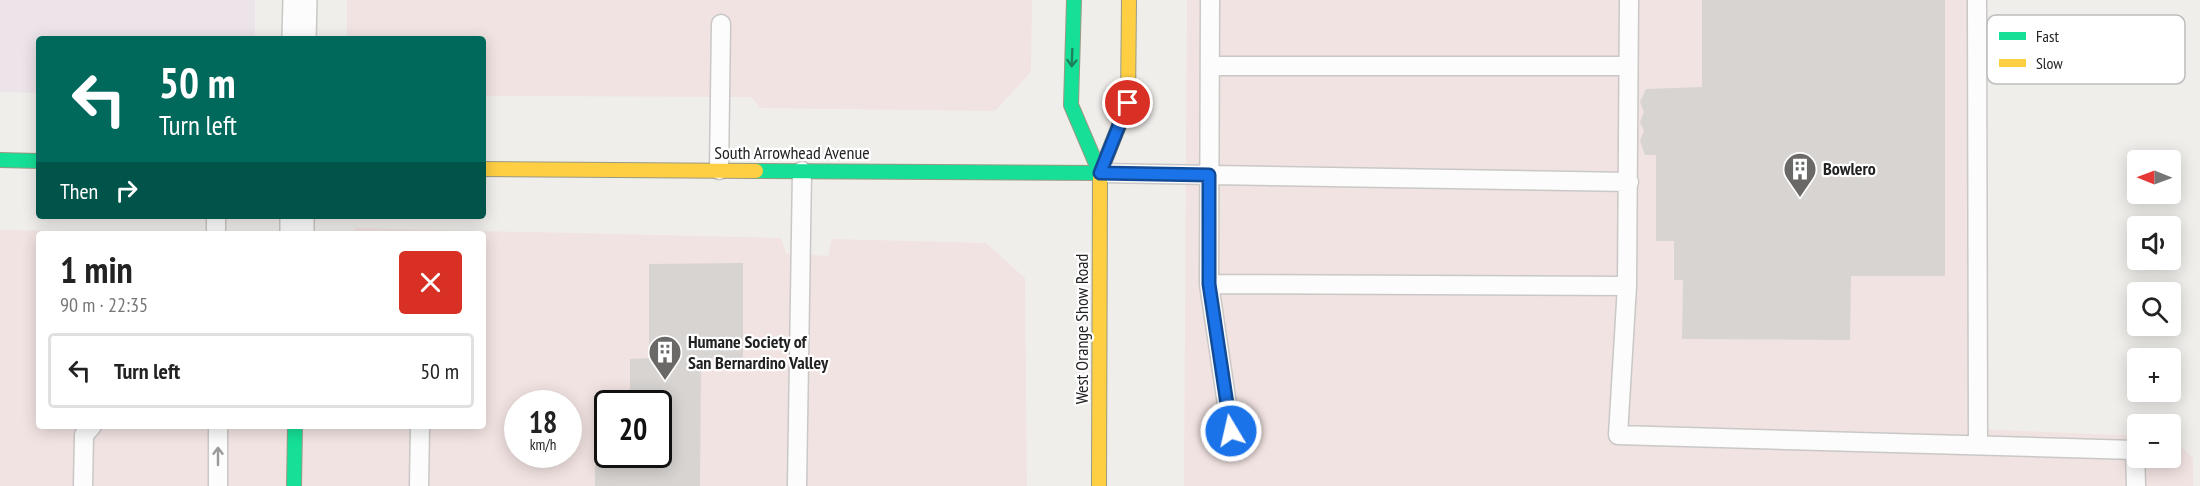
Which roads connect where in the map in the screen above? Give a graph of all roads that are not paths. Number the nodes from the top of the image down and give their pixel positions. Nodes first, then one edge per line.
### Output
1 (300, 0) edge
2 (1074, 0) edge
3 (1129, 0) edge
4 (1210, 0) edge
5 (1629, 0) edge
6 (1977, 0) edge
7 (721, 24) dead end
8 (299, 36) edge
9 (1212, 66) junction
10 (1628, 66) junction
11 (0, 159) edge
12 (36, 160) edge
13 (486, 169) edge
14 (719, 170) junction
15 (802, 171) junction
16 (1100, 173) junction
17 (1209, 175) junction
18 (1629, 182) junction
19 (1209, 284) junction
20 (1627, 286) junction
21 (89, 429) edge
22 (218, 429) edge
23 (294, 429) edge
24 (420, 429) edge
25 (1231, 431) dead end
26 (1978, 445) junction
27 (83, 486) edge
28 (218, 486) edge
29 (294, 486) edge
30 (419, 486) edge
31 (797, 486) edge
32 (1100, 486) edge
33 (2136, 486) edge

1 - 8 street
2 -> 16 street, West Orange Show Road
3 - 16 street, West Orange Show Road
4 - 9 lane
5 - 10 lane
6 - 26 lane
7 - 14 lane
9 - 10 lane
9 - 17 lane
10 - 18 lane
11 - 12 street
13 - 14 street, South Arrowhead Avenue
14 - 15 street, South Arrowhead Avenue
15 - 16 street, South Arrowhead Avenue
15 - 31 lane
16 - 17 lane
16 - 32 street, West Orange Show Road
17 - 18 lane
17 - 19 lane
18 - 20 lane
19 - 20 lane
19 - 25 lane
20 - 26 lane
21 - 27 lane
28 -> 22 lane
23 - 29 street
24 - 30 lane
26 - 33 lane

